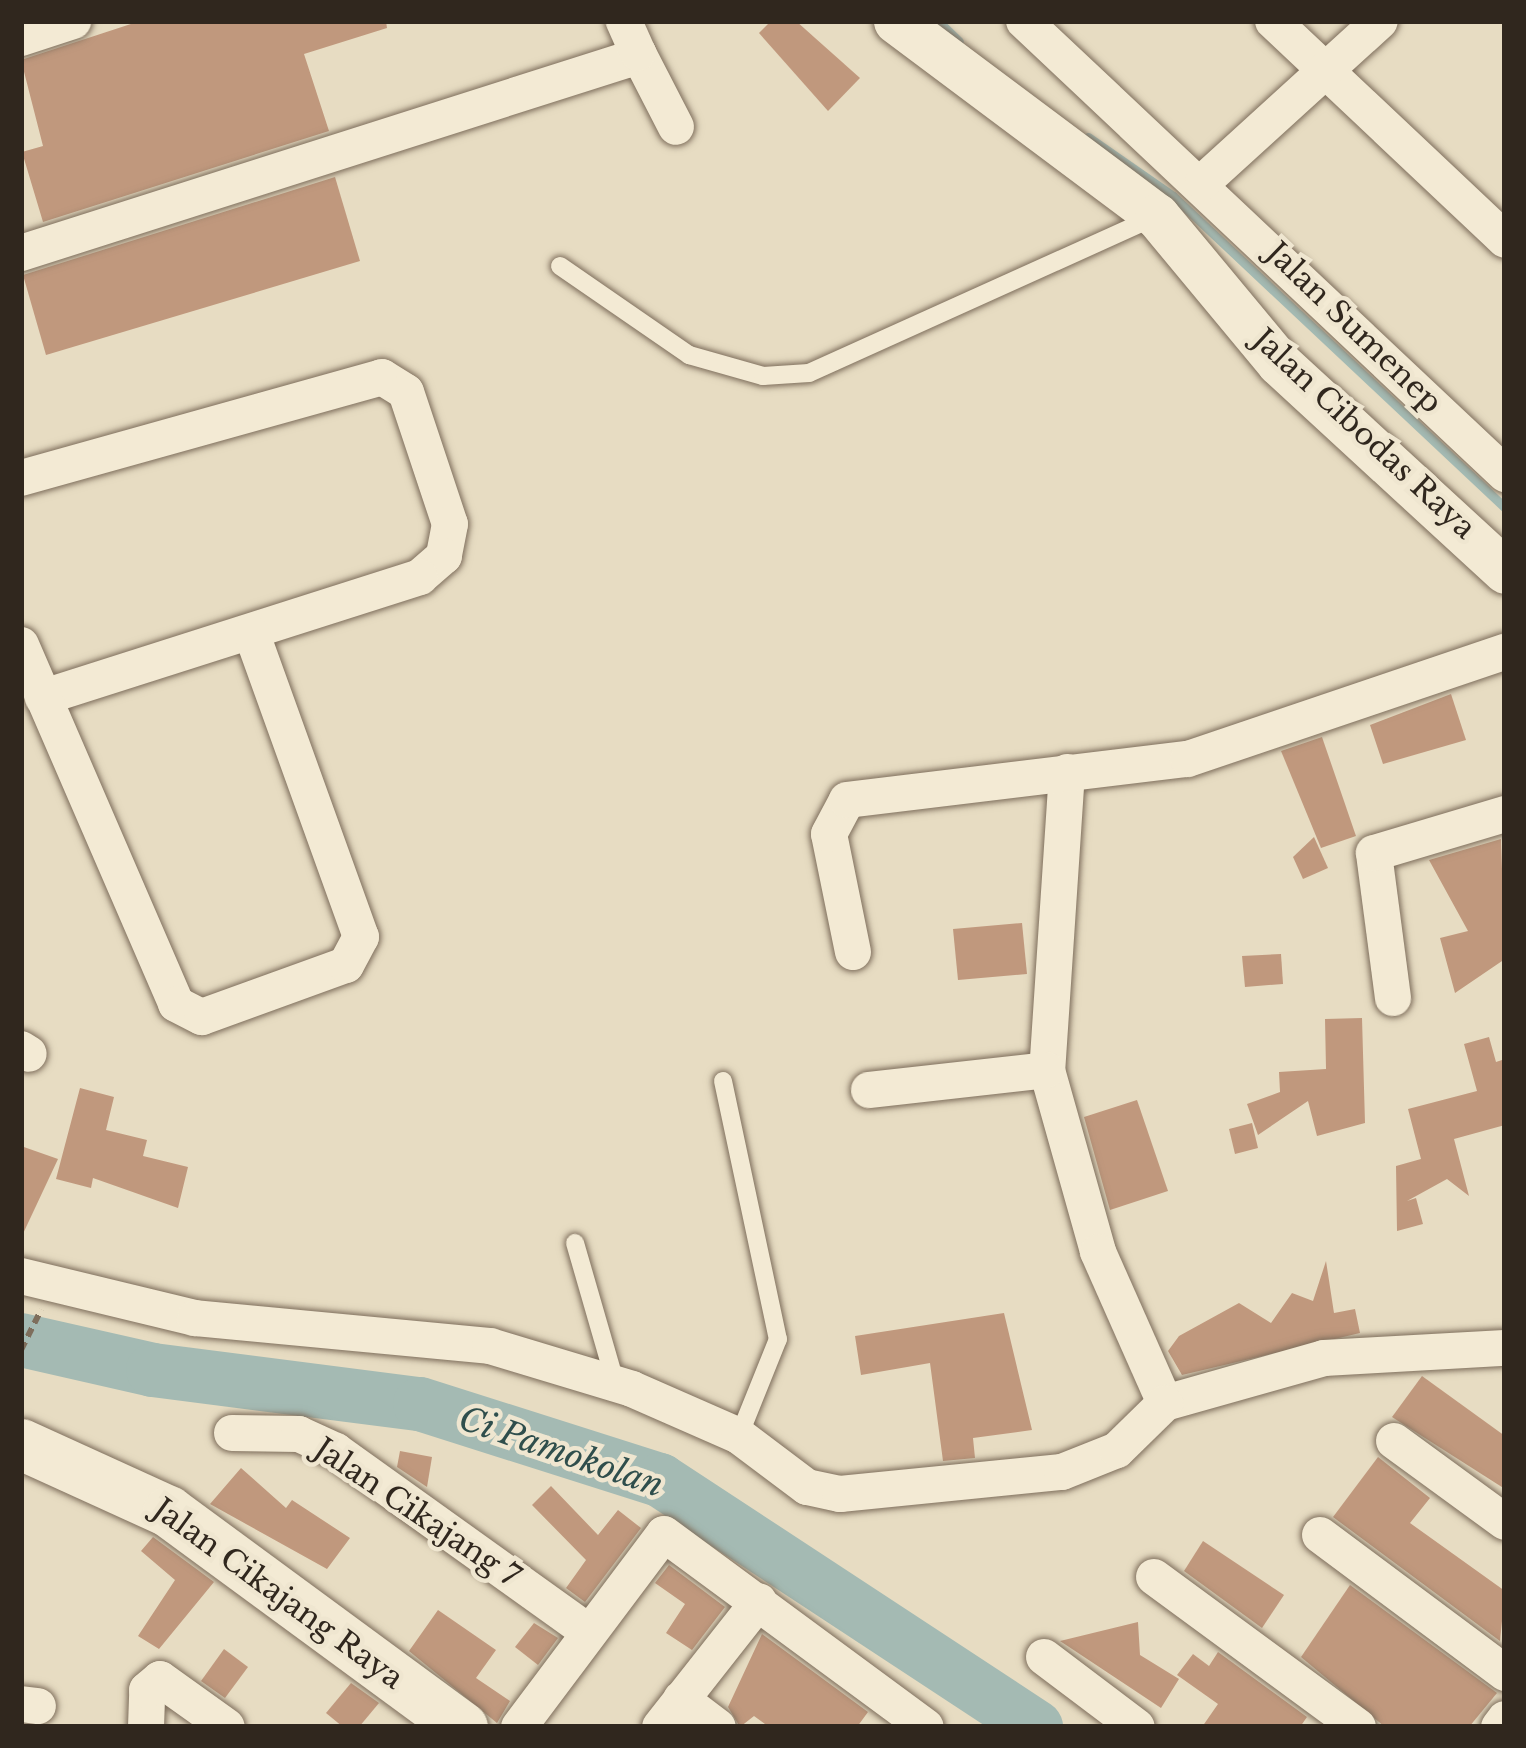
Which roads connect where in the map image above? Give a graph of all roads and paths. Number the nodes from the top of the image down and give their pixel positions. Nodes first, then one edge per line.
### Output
1 (73, 21) edge
2 (896, 21) edge
3 (1024, 21) edge
4 (1273, 21) edge
5 (1380, 21) edge
6 (631, 37) edge
7 (21, 38) edge
8 (1328, 69) junction
9 (676, 127) dead end
10 (1203, 182) junction
11 (1157, 216) junction
12 (1502, 232) edge
13 (21, 253) edge
14 (560, 266) dead end
15 (1505, 475) edge
16 (21, 478) edge
17 (1505, 571) edge
18 (252, 634) junction
19 (21, 645) edge
20 (1505, 652) edge
21 (43, 697) junction
22 (1067, 772) junction
23 (1505, 814) edge
24 (853, 952) dead end
25 (1393, 998) dead end
26 (1047, 1070) junction
27 (723, 1081) dead end
28 (869, 1090) dead end
29 (575, 1243) dead end
30 (21, 1276) edge
31 (37, 1318) dead end
32 (1505, 1348) edge
33 (21, 1350) edge
34 (616, 1385) junction
35 (1166, 1403) junction
36 (232, 1433) dead end
37 (739, 1436) junction
38 (1394, 1441) dead end
39 (21, 1444) edge
40 (1505, 1522) edge
41 (1320, 1535) dead end
42 (1154, 1577) dead end
43 (759, 1601) junction
44 (589, 1632) junction
45 (1044, 1657) dead end
46 (1505, 1672) edge
47 (671, 1713) edge
48 (1505, 1719) edge
49 (146, 1727) edge
50 (227, 1727) edge
51 (462, 1727) edge
52 (519, 1727) edge
53 (718, 1727) edge
54 (926, 1727) edge
55 (1137, 1727) edge
56 (1358, 1727) edge
57 (1498, 1727) edge

1 - 7 street
2 - 11 street, Jalan Cibodas Raya
3 - 10 street, Jalan Sumenep
4 - 8 street
5 - 8 street
6 - 9 street
6 - 13 street
8 - 10 street
8 - 12 street
10 - 15 street, Jalan Sumenep
11 - 14 lane
11 - 17 street, Jalan Cibodas Raya
16 - 18 street
18 - 21 street
18 - 21 street
19 - 21 street
20 - 22 street
22 - 24 street
22 - 26 street
23 - 25 street
26 - 28 street
26 - 35 street
27 - 37 lane
29 - 34 lane
30 - 34 street
31 - 33 path
32 - 35 street
34 - 37 street
35 - 37 street
36 - 44 street, Jalan Cikajang 7
38 - 40 street
39 - 51 main road, Jalan Cikajang Raya
41 - 46 street
42 - 56 street
43 - 44 street
43 - 47 street
43 - 54 street
44 - 52 street
45 - 55 street
47 - 53 street
48 - 57 street
49 - 50 street

